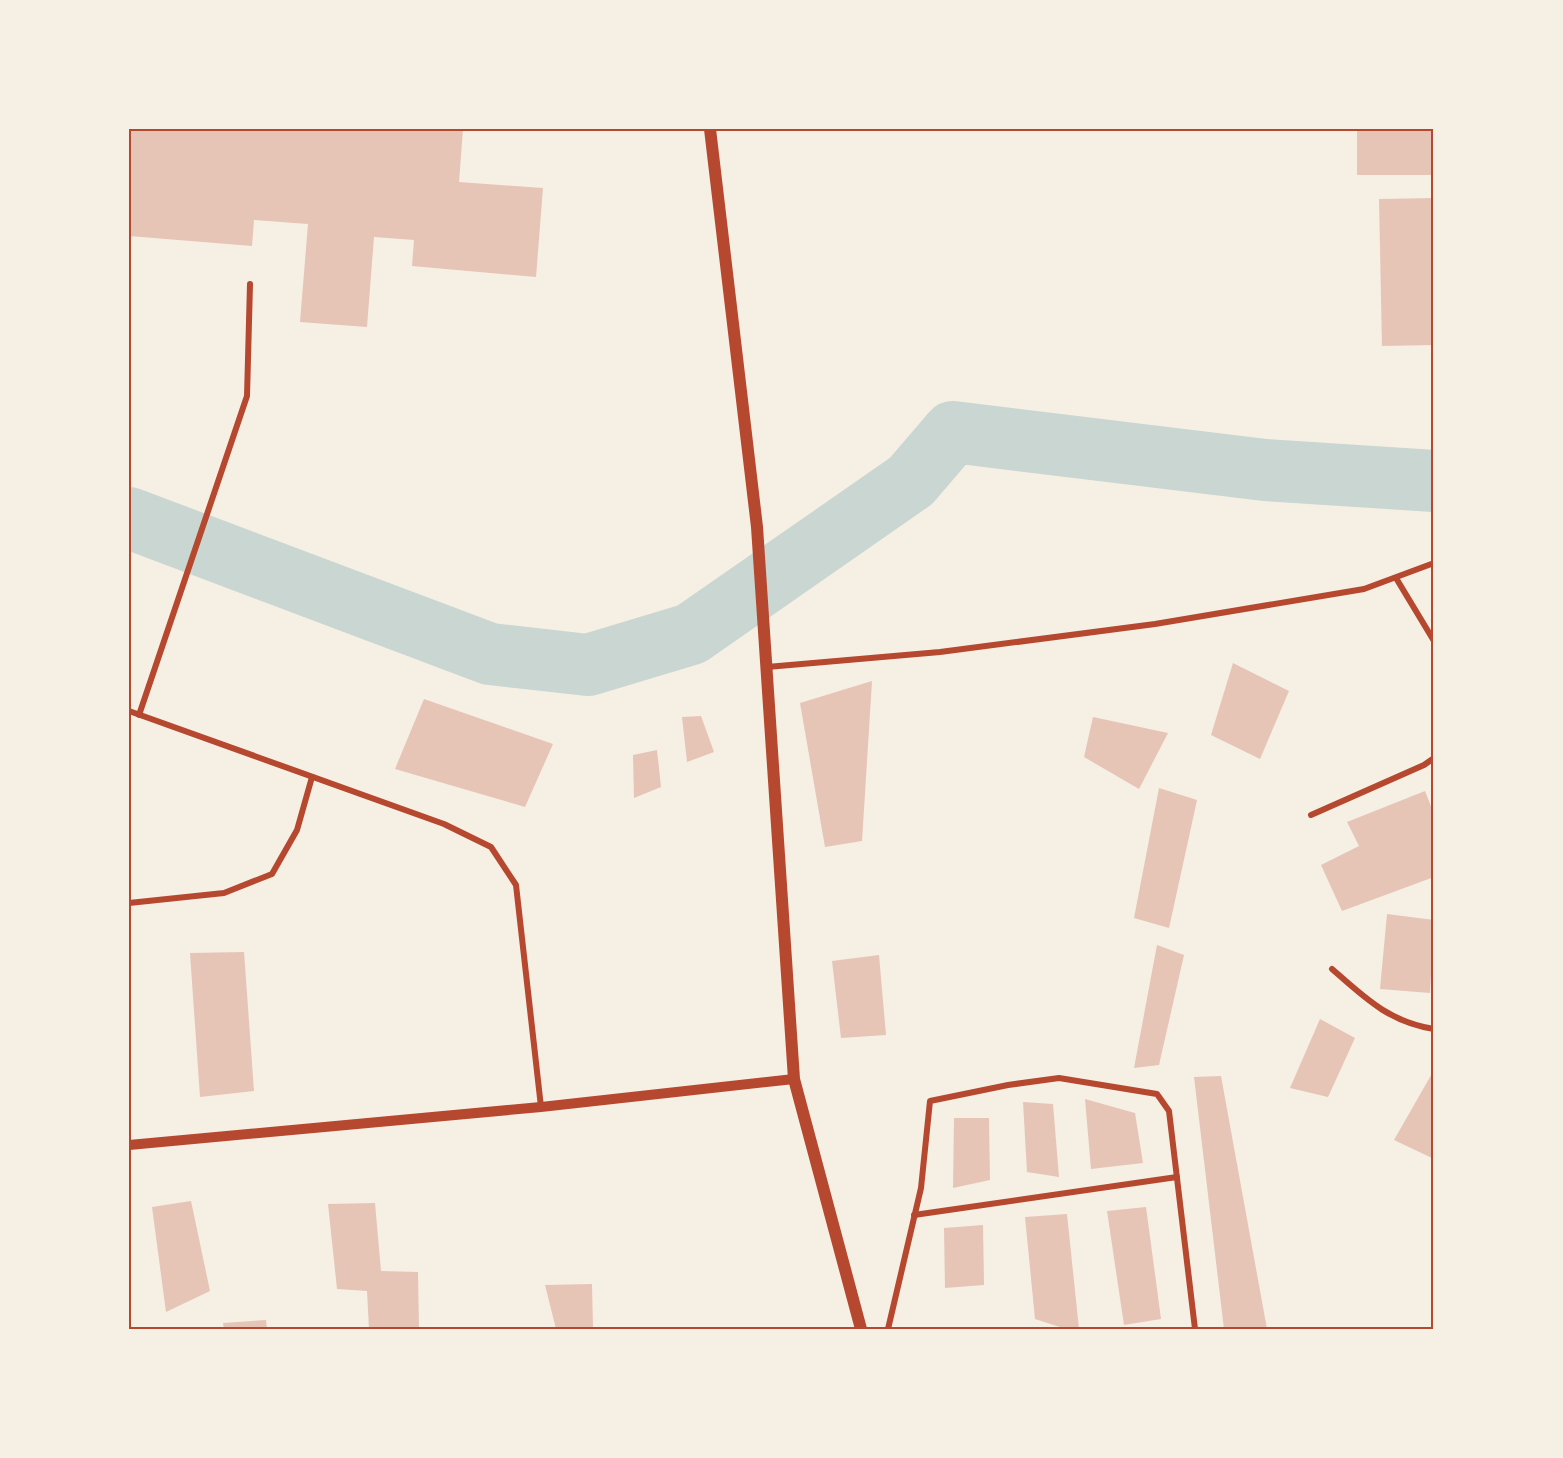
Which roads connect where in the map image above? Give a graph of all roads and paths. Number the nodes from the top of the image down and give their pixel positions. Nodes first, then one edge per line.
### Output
1 (710, 129) edge
2 (250, 285) dead end
3 (1434, 563) edge
4 (1396, 578) junction
5 (1434, 641) edge
6 (767, 667) junction
7 (129, 711) edge
8 (139, 715) junction
9 (1434, 758) edge
10 (312, 777) junction
11 (1311, 815) dead end
12 (129, 903) edge
13 (1332, 969) dead end
14 (1434, 1029) edge
15 (794, 1079) junction
16 (541, 1107) junction
17 (129, 1145) edge
18 (1177, 1177) junction
19 (914, 1215) junction
20 (861, 1329) edge
21 (888, 1329) edge
22 (1195, 1329) edge

1 - 6 main road
2 - 8 street
3 - 4 street
4 - 5 street
4 - 6 street
6 - 15 main road
7 - 8 street
8 - 10 street
9 - 11 street
10 - 12 street
10 - 16 street
13 - 14 street
15 - 16 street
15 - 20 main road
16 - 17 street
18 - 19 street
18 - 19 street
18 - 22 street
19 - 21 street

